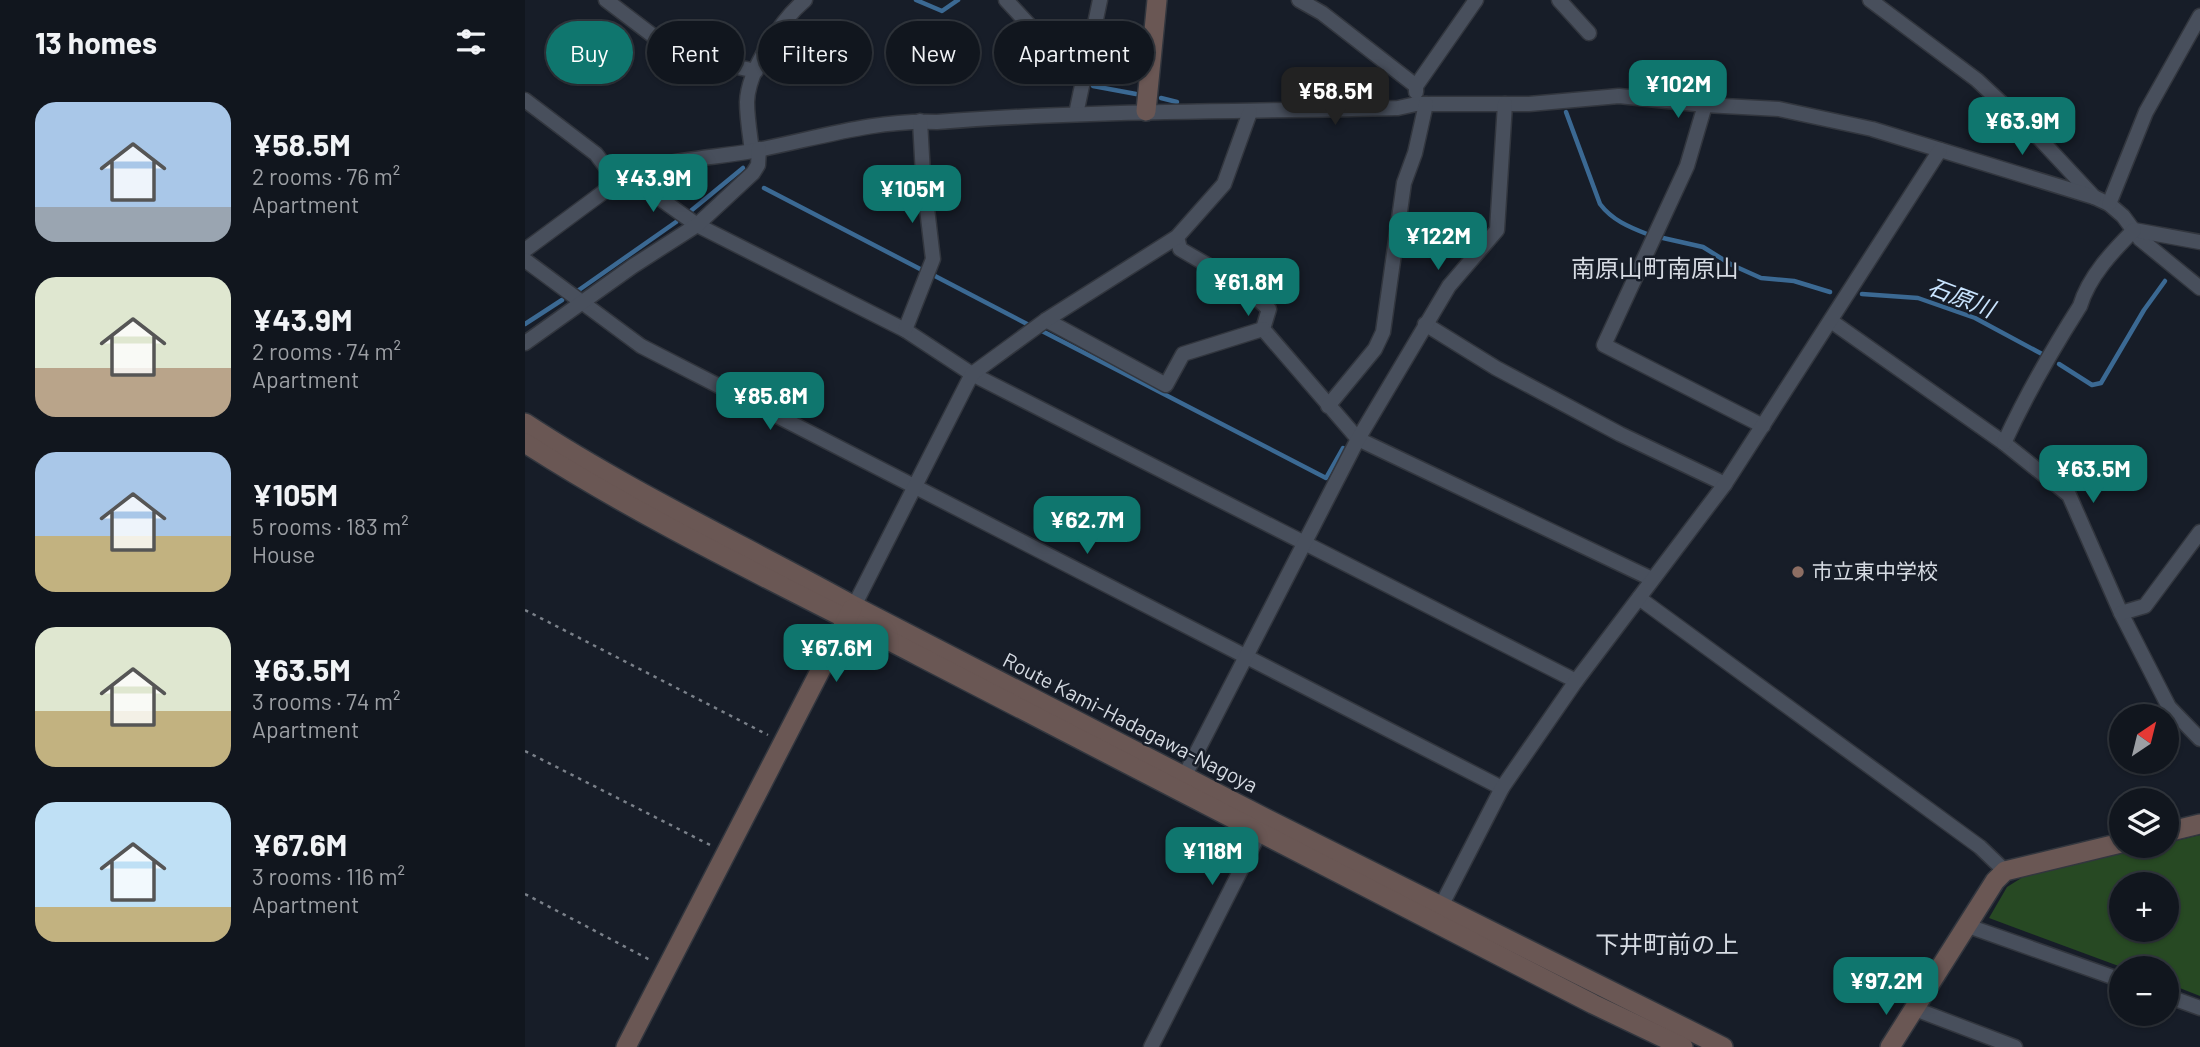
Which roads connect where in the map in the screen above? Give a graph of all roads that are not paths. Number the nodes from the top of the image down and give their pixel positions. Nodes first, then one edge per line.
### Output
1 (606, 0) edge
2 (806, 0) edge
3 (1006, 0) edge
4 (1100, 0) edge
5 (1157, 0) edge
6 (1299, 0) edge
7 (1476, 0) edge
8 (1559, 0) edge
9 (1870, 0) edge
10 (2200, 16) edge
11 (1025, 21) edge
12 (1096, 21) edge
13 (1589, 33) dead end
14 (756, 71) junction
15 (1083, 84) edge
16 (1416, 86) junction
17 (525, 100) edge
18 (1421, 104) junction
19 (1505, 104) junction
20 (1705, 105) junction
21 (1146, 111) junction
22 (1250, 112) junction
23 (1076, 114) junction
24 (920, 121) junction
25 (755, 150) junction
26 (1940, 150) junction
27 (622, 179) junction
28 (2094, 197) junction
29 (2109, 204) junction
30 (697, 225) junction
31 (2134, 230) junction
32 (1177, 237) junction
33 (2200, 242) edge
34 (525, 250) edge
35 (525, 260) edge
36 (2200, 288) edge
37 (581, 302) junction
38 (1046, 320) junction
39 (1831, 321) junction
40 (1425, 324) junction
41 (1263, 329) junction
42 (905, 330) junction
43 (525, 342) edge
44 (972, 374) junction
45 (1328, 406) junction
46 (525, 423) edge
47 (1763, 426) junction
48 (1358, 439) junction
49 (525, 443) edge
50 (2004, 443) junction
51 (1725, 484) junction
52 (914, 487) junction
53 (2200, 531) edge
54 (1304, 543) junction
55 (1652, 579) junction
56 (1639, 598) junction
57 (851, 612) junction
58 (2121, 613) junction
59 (1244, 657) junction
60 (1576, 681) junction
61 (2200, 739) edge
62 (1185, 775) junction
63 (1502, 788) junction
64 (2200, 824) edge
65 (2179, 829) edge
66 (1260, 832) junction
67 (2109, 846) edge
68 (2005, 871) junction
69 (1438, 913) junction
70 (1968, 926) junction
71 (2109, 976) edge
72 (2179, 1000) edge
73 (2200, 1008) edge
74 (1915, 1009) junction
75 (627, 1047) edge
76 (1151, 1047) edge
77 (1683, 1047) edge
78 (1723, 1047) edge
79 (1890, 1047) edge
80 (2015, 1047) edge

1 - 14 street
2 - 14 street
3 - 11 street
4 - 12 street
5 - 21 main road
6 - 16 street
7 - 16 street
8 - 13 street
9 - 28 street
10 - 29 street
14 - 25 street
15 - 23 street
16 - 18 street
17 - 27 street
18 - 19 street
18 - 22 street
18 - 45 street
19 - 20 street
19 - 40 street
20 - 26 street
20 - 47 street
21 - 22 street
21 - 23 street
22 - 32 street
23 - 24 street
24 - 25 street
24 - 42 street
25 - 27 street
25 - 30 street
26 - 28 street
26 - 39 street
27 - 30 street
27 - 34 street
28 - 29 street
29 - 31 street
30 - 37 street
30 - 42 street
31 - 33 street
31 - 36 street
31 - 50 street
32 - 38 street
32 - 41 street
35 - 37 street
37 - 43 street
37 - 52 street
38 - 41 street
38 - 44 street
39 - 47 street
39 - 50 street
40 - 48 street
40 - 51 street
41 - 45 street
42 - 44 street
44 - 52 street
44 - 54 street
45 - 48 street
46 - 57 main road, Route Kami-Hadagawa-Nagoya
47 - 51 street
48 - 54 street
48 - 55 street
49 - 57 main road, Route Kami-Hadagawa-Nagoya
50 - 58 street
51 - 55 street
52 - 57 street
52 - 59 street
53 - 58 street
54 - 59 street
54 - 60 street
55 - 56 street
56 - 60 street
56 - 68 street
57 - 62 main road, Route Kami-Hadagawa-Nagoya
57 - 66 main road, Route Kami-Hadagawa-Nagoya
57 - 75 main road
58 - 61 street
59 - 62 street
59 - 63 street
60 - 63 street
62 - 69 main road, Route Kami-Hadagawa-Nagoya
63 - 69 street
64 - 65 main road
66 - 69 main road, Route Kami-Hadagawa-Nagoya
66 - 76 street
67 - 68 main road
68 - 70 main road
69 - 77 main road, Route Kami-Hadagawa-Nagoya
69 - 78 main road, Route Kami-Hadagawa-Nagoya
70 - 71 street
70 - 74 main road
72 - 73 street
74 - 79 main road
74 - 80 street

